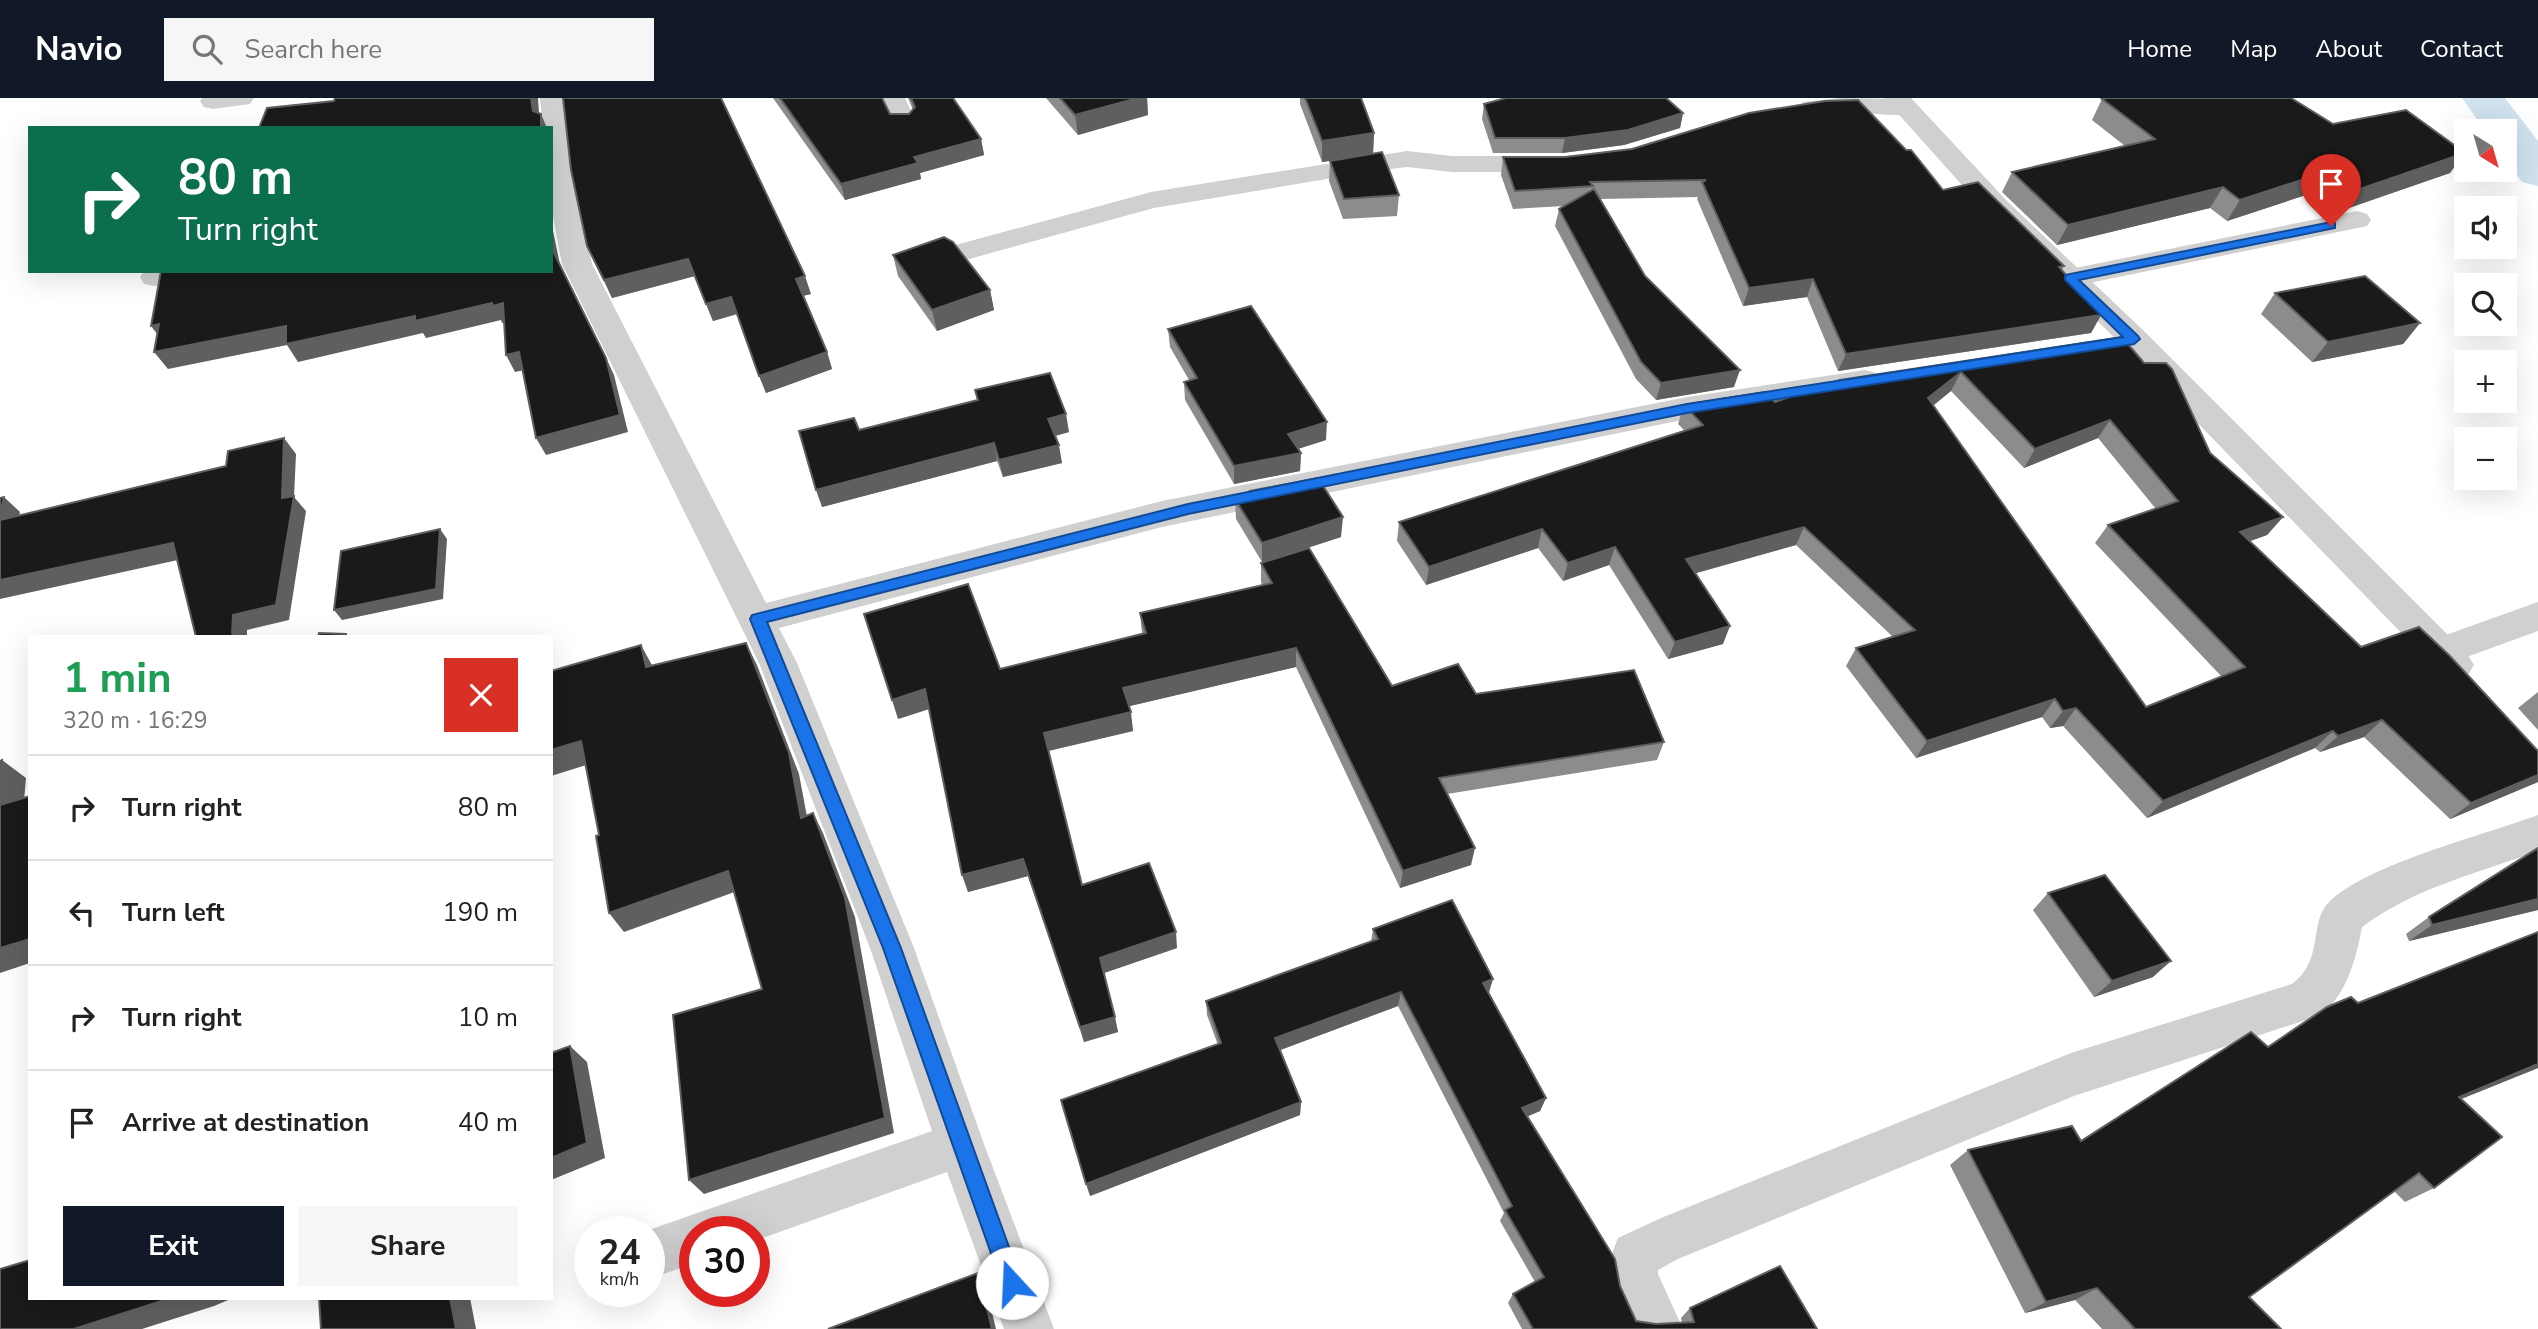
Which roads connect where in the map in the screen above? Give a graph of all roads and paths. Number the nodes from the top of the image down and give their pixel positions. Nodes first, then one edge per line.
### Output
1 (241, 98) edge
2 (213, 101) dead end
3 (1901, 102) edge
4 (1787, 111) edge
5 (553, 137) edge
6 (1574, 162) edge
7 (2357, 220) edge
8 (962, 252) edge
9 (175, 273) edge
10 (155, 277) dead end
11 (2070, 278) junction
12 (2134, 339) junction
13 (2093, 346) edge
14 (1890, 377) edge
15 (2538, 616) edge
16 (758, 619) junction
17 (2442, 651) junction
18 (2477, 690) edge
19 (2538, 833) edge
20 (960, 1144) junction
21 (756, 1216) edge
22 (1029, 1329) edge
23 (1658, 1329) edge

1 - 2 street
3 - 4 street
3 - 11 street
5 - 16 street
6 - 8 street
7 - 11 street
9 - 10 street
11 - 12 street
12 - 13 street
12 - 17 street
14 - 16 street
15 - 17 street
16 - 20 street
17 - 18 street
19 - 23 street
20 - 21 street
20 - 22 street

